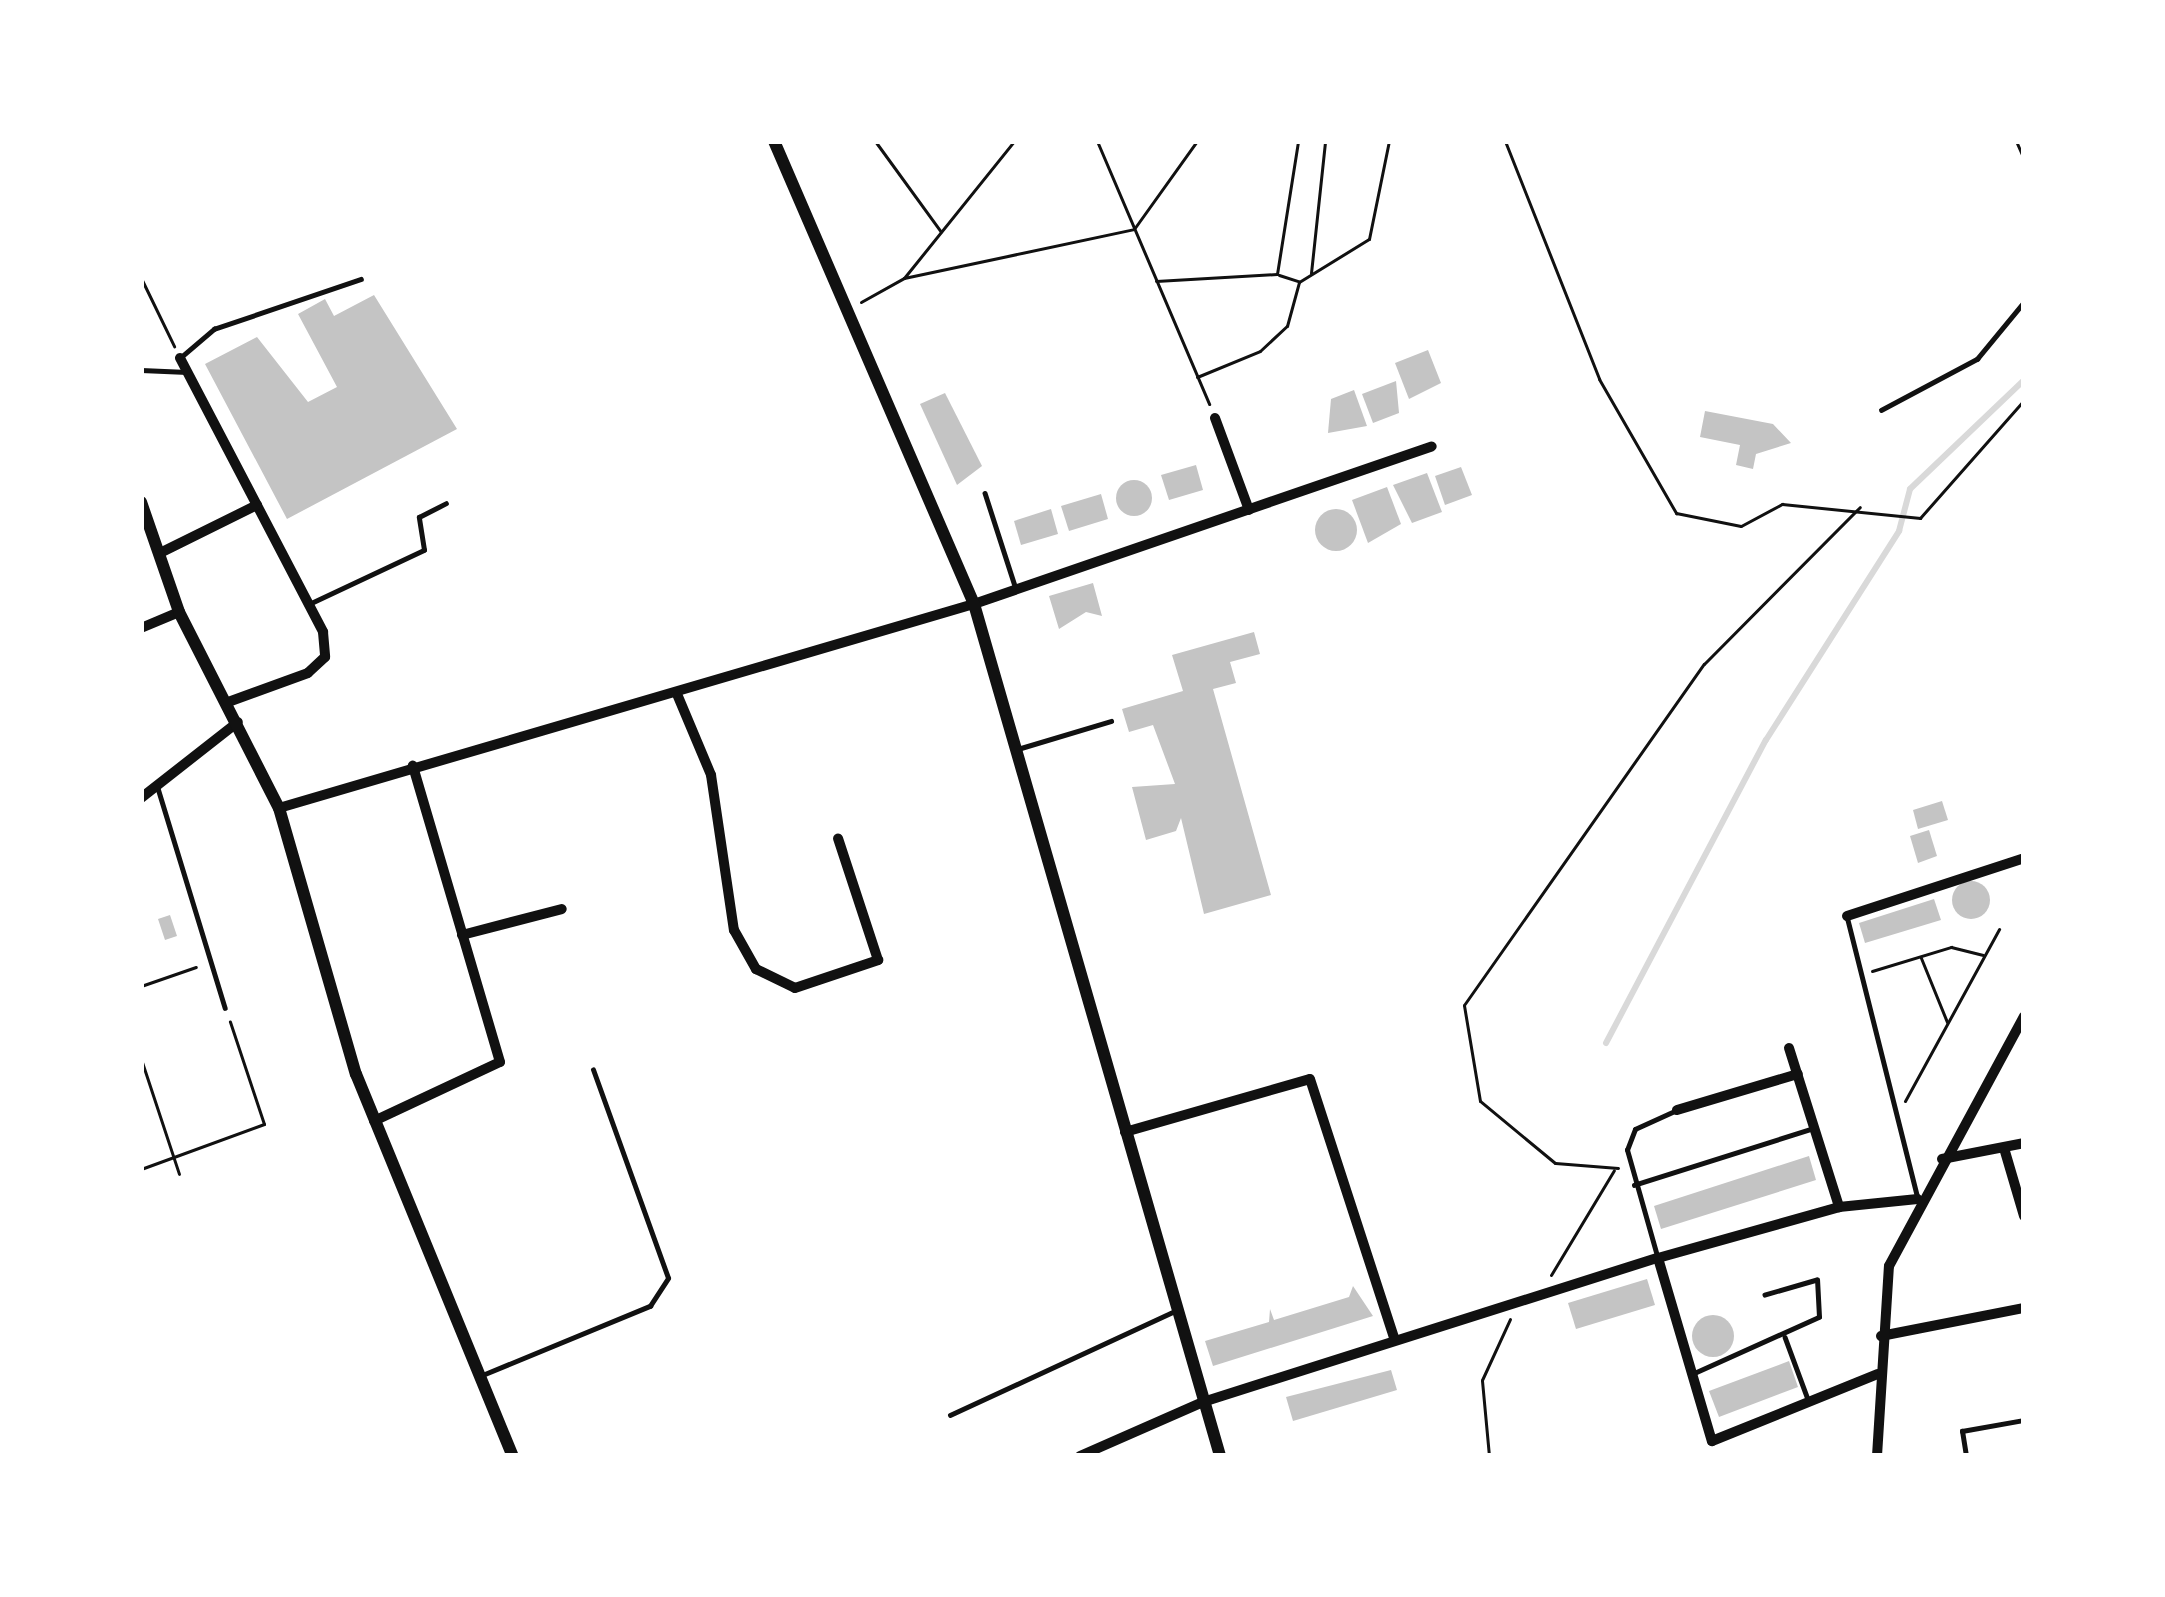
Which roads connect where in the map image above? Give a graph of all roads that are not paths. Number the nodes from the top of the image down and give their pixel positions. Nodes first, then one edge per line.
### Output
1 (774, 141) edge
2 (361, 279) dead end
3 (2024, 302) edge
4 (180, 358) joint
5 (141, 370) edge
6 (187, 372) junction
7 (1881, 410) dead end
8 (1215, 418) road end
9 (1432, 446) dead end
10 (985, 493) dead end
11 (141, 502) edge
12 (446, 503) dead end
13 (257, 505) junction
14 (1249, 510) junction
15 (162, 552) junction
16 (1016, 589) junction
17 (309, 604) junction
18 (974, 604) junction
19 (179, 612) junction
20 (141, 628) edge
21 (677, 694) junction
22 (231, 701) junction
23 (241, 720) junction
24 (1111, 721) dead end
25 (1016, 749) junction
26 (413, 766) junction
27 (157, 785) junction
28 (141, 798) edge
29 (279, 808) junction
30 (838, 838) dead end
31 (2024, 858) edge
32 (562, 909) dead end
33 (1847, 916) joint
34 (462, 935) junction
35 (225, 1008) road end
36 (2024, 1016) edge
37 (1790, 1048) dead end
38 (593, 1070) dead end
39 (1798, 1074) junction
40 (1677, 1110) joint
41 (374, 1121) junction
42 (1815, 1128) junction
43 (1125, 1132) junction
44 (2024, 1143) edge
45 (2004, 1148) junction
46 (1942, 1159) junction
47 (1634, 1185) junction
48 (1918, 1199) junction
49 (1839, 1207) junction
50 (2024, 1216) edge
51 (1658, 1258) junction
52 (1766, 1295) dead end
53 (2024, 1308) edge
54 (1176, 1311) junction
55 (1881, 1336) junction
56 (1785, 1337) junction
57 (1395, 1340) junction
58 (1692, 1374) junction
59 (1878, 1374) junction
60 (480, 1376) junction
61 (1204, 1402) junction
62 (1809, 1402) junction
63 (950, 1415) dead end
64 (2024, 1420) edge
65 (513, 1456) edge
66 (1081, 1456) edge
67 (1220, 1456) edge
68 (1877, 1456) edge
69 (1966, 1456) edge

1 - 18 street
2 - 4 lane
3 - 7 lane
4 - 6 street
5 - 6 lane
6 - 13 street
8 - 14 street
9 - 14 street
10 - 16 lane
11 - 15 street
12 - 17 lane
13 - 15 street
13 - 17 street
14 - 16 street
15 - 19 street
16 - 18 street
17 - 22 street
18 - 21 street
18 - 25 street
19 - 20 street
19 - 22 street
21 - 26 street
21 - 30 street
22 - 23 street
23 - 27 street
23 - 29 street
24 - 25 lane
25 - 43 street
26 - 29 street
26 - 34 street
27 - 28 street
27 - 35 lane
29 - 41 street
31 - 33 street
32 - 34 street
33 - 48 lane
34 - 41 street
36 - 46 street
37 - 39 street
38 - 60 lane
39 - 40 street
39 - 42 street
40 - 47 lane
41 - 60 street
42 - 47 lane
42 - 49 street
43 - 54 street
43 - 57 street
44 - 45 street
45 - 46 street
45 - 50 street
46 - 48 street
47 - 51 lane
48 - 49 street
48 - 55 street
49 - 51 street
51 - 57 street
51 - 58 street
52 - 56 lane
53 - 55 street
54 - 61 street
54 - 63 lane
55 - 59 street
56 - 58 lane
56 - 62 lane
57 - 61 street
58 - 62 street
59 - 62 street
59 - 68 street
60 - 65 street
61 - 66 street
61 - 67 street
64 - 69 lane

